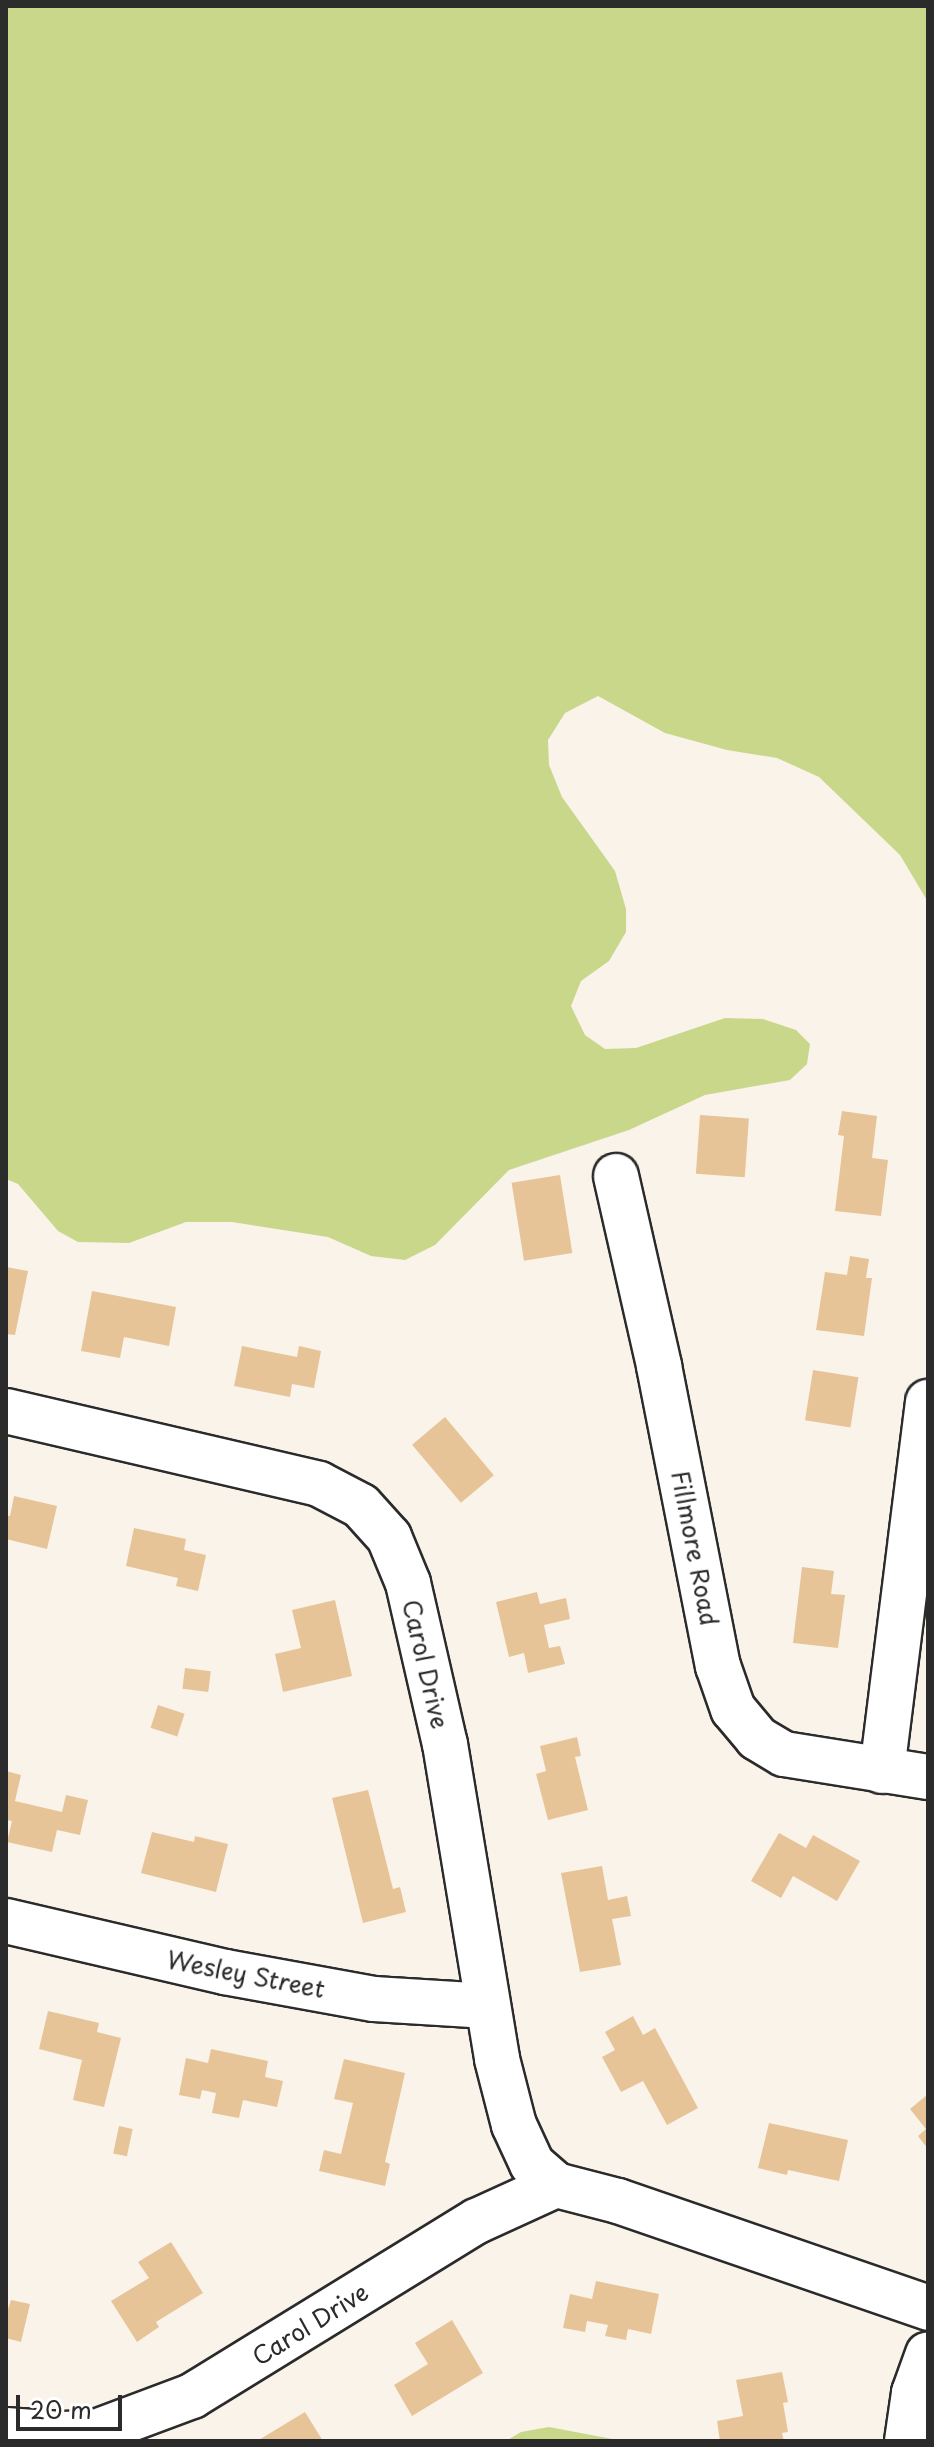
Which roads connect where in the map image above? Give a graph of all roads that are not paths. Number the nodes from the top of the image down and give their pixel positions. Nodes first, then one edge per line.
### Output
1 (616, 1176) dead end
2 (928, 1402) edge
3 (6, 1411) edge
4 (882, 1771) junction
5 (928, 1777) edge
6 (6, 1921) edge
7 (488, 2006) junction
8 (556, 2185) junction
9 (928, 2308) edge
10 (928, 2354) edge
11 (6, 2430) edge
12 (907, 2441) edge

1 - 4 street, Fillmore Road
2 - 4 street
3 - 7 street, Carol Drive
4 - 5 street, Fillmore Road
6 - 7 street, Wesley Street
7 - 8 street, Carol Drive
8 - 9 street
8 - 11 street, Carol Drive
10 - 12 street

